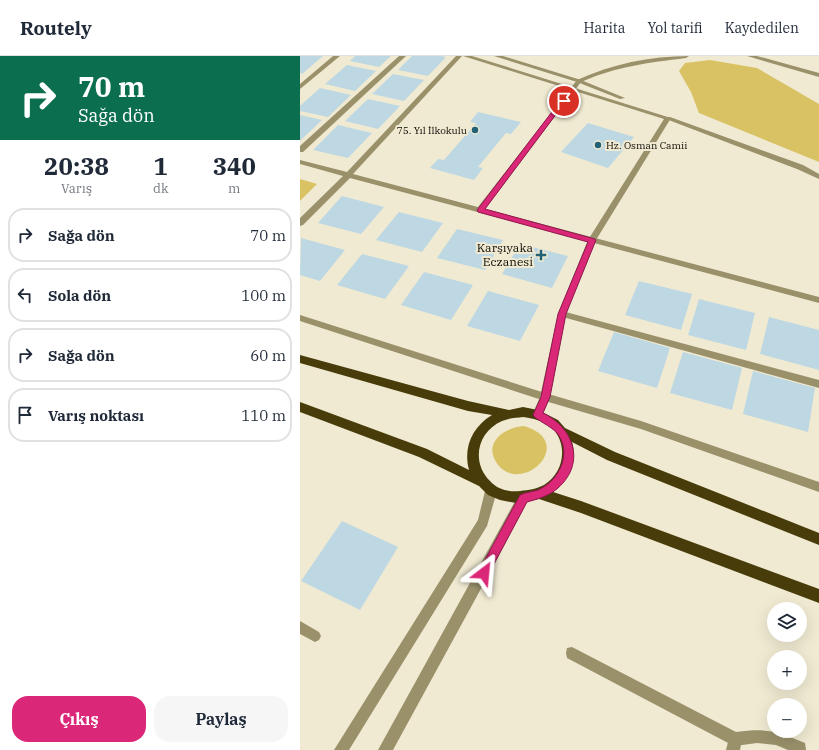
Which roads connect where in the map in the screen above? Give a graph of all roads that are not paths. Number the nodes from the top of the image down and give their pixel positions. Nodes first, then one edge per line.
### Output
1 (337, 56) edge
2 (403, 56) edge
3 (460, 56) edge
4 (466, 56) edge
5 (497, 56) edge
6 (686, 56) edge
7 (750, 56) edge
8 (819, 75) edge
9 (579, 82) junction
10 (300, 87) edge
11 (573, 89) junction
12 (668, 118) junction
13 (300, 150) edge
14 (300, 162) edge
15 (348, 175) junction
16 (819, 177) edge
17 (480, 210) junction
18 (300, 223) edge
19 (592, 240) junction
20 (819, 300) edge
21 (562, 314) junction
22 (300, 318) edge
23 (300, 359) edge
24 (819, 384) edge
25 (545, 397) junction
26 (300, 407) edge
27 (508, 414) junction
28 (538, 415) junction
29 (561, 431) junction
30 (480, 480) junction
31 (819, 487) edge
32 (491, 491) junction
33 (540, 494) junction
34 (523, 498) junction
35 (819, 539) edge
36 (819, 596) edge
37 (300, 627) edge
38 (315, 636) dead end
39 (572, 653) dead end
40 (734, 744) edge
41 (342, 750) edge
42 (384, 750) edge
43 (799, 750) edge

1 - 10 street
2 - 13 street
3 - 15 street
4 - 11 street
5 - 9 street
6 - 9 street
7 - 8 street
9 - 11 street
9 - 12 street
11 - 12 street
11 - 17 street
12 - 16 street
12 - 19 street
14 - 15 street
15 - 17 street
15 - 18 street
17 - 19 street
19 - 20 street
19 - 21 street
21 - 24 street
21 - 25 street
22 - 25 street
23 - 27 highway
25 - 28 street
25 - 31 street
26 - 30 highway
27 - 28 highway
27 - 30 highway
28 - 29 highway
29 - 33 highway
29 - 35 highway
30 - 32 highway
32 - 34 highway
32 - 41 street
33 - 34 highway
33 - 36 highway
34 - 42 street
37 - 38 street
39 - 40 street
40 - 43 street

